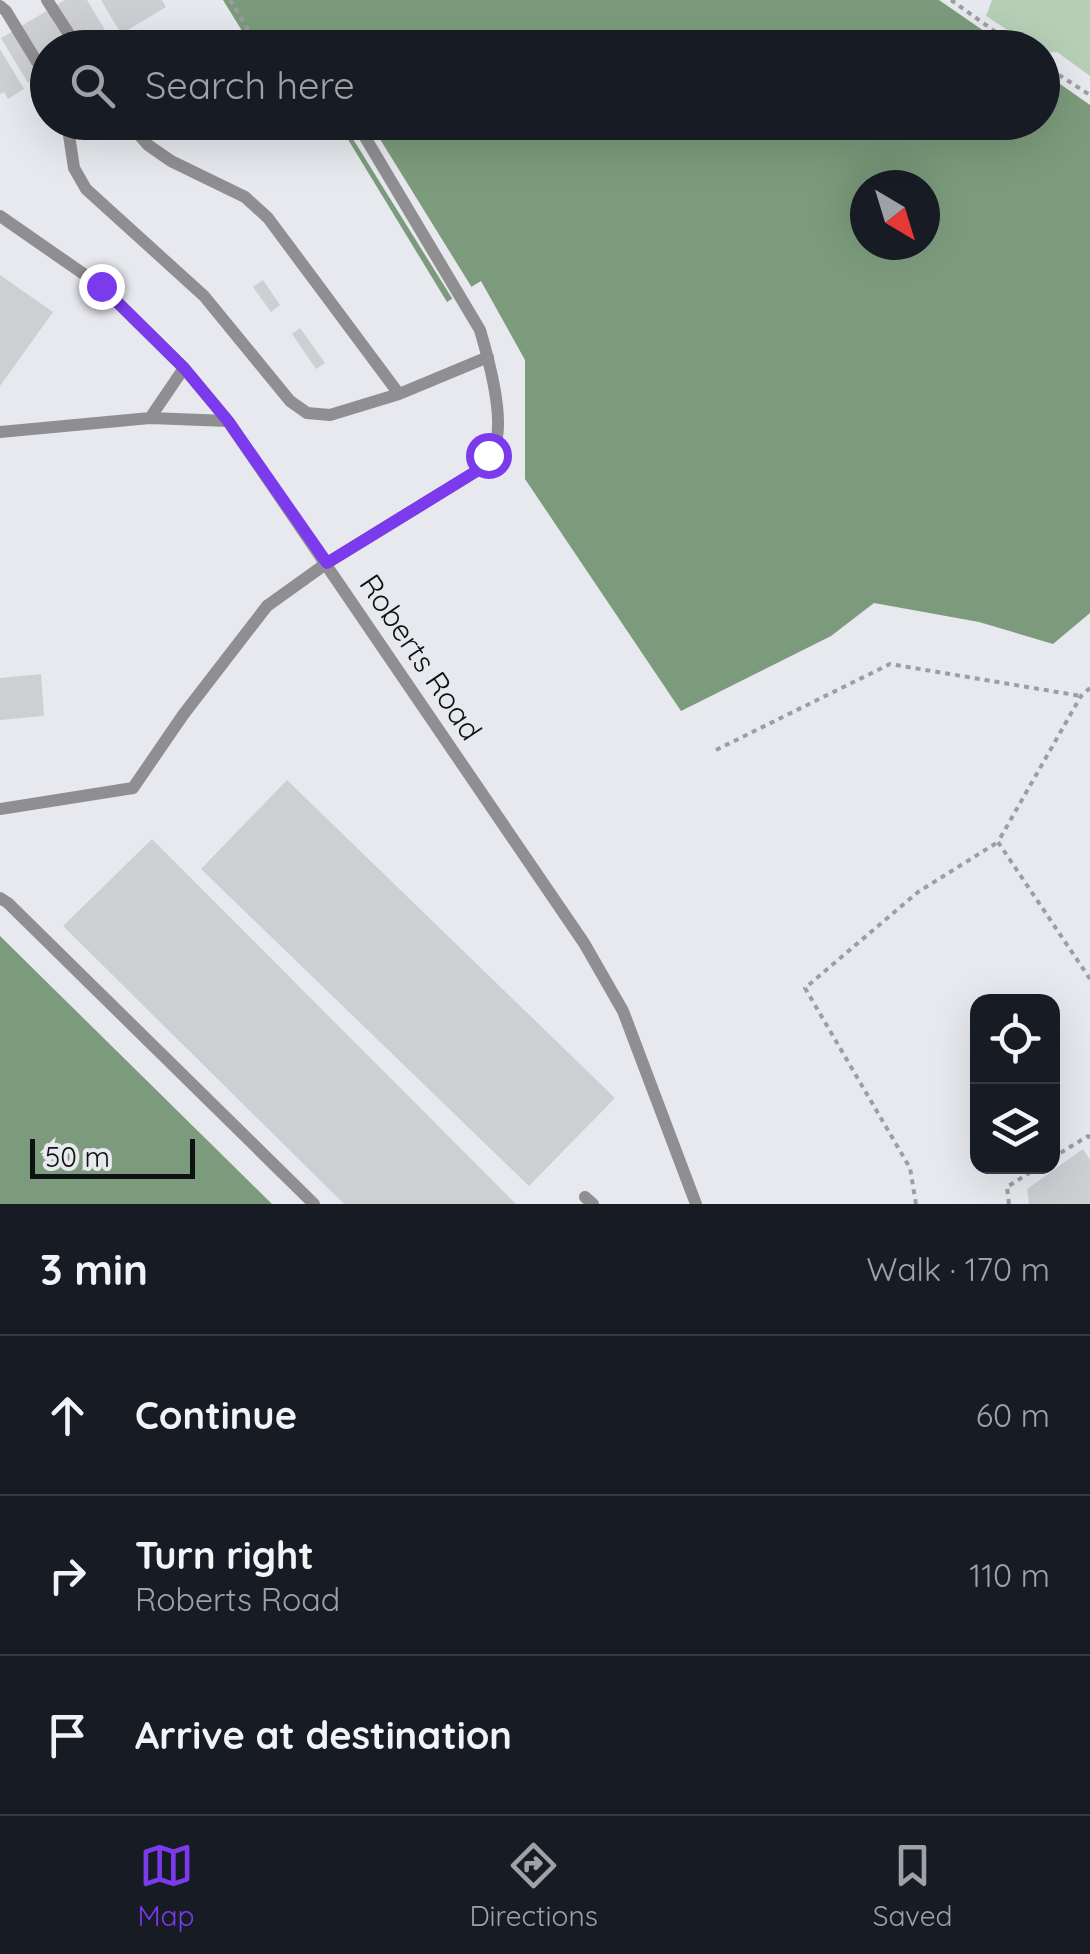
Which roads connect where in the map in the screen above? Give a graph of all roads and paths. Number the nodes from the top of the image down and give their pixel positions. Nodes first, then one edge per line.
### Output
1 (47, 0) edge
2 (230, 0) edge
3 (951, 0) edge
4 (0, 6) edge
5 (66, 30) edge
6 (248, 30) edge
7 (993, 30) edge
8 (30, 50) edge
9 (1060, 76) edge
10 (1090, 95) edge
11 (70, 140) edge
12 (144, 140) edge
13 (367, 140) edge
14 (0, 216) edge
15 (488, 358) junction
16 (184, 368) junction
17 (399, 394) junction
18 (150, 418) junction
19 (228, 421) junction
20 (0, 432) edge
21 (327, 563) junction
22 (1090, 688) edge
23 (1082, 696) junction
24 (716, 750) dead end
25 (0, 809) edge
26 (998, 842) junction
27 (0, 898) edge
28 (1090, 980) edge
29 (1090, 1138) edge
30 (1060, 1153) edge
31 (1027, 1174) edge
32 (314, 1204) edge
33 (696, 1204) edge
34 (916, 1204) edge
35 (1009, 1204) edge

1 - 5 lane
2 - 6 path
3 - 7 path
4 - 8 lane
9 - 10 path
11 - 17 lane
12 - 17 lane
13 - 15 lane
14 - 16 lane, Roberts Road
15 - 17 lane
15 - 21 lane
16 - 18 lane
16 - 19 lane, Roberts Road
18 - 19 lane
18 - 20 lane
19 - 21 lane, Roberts Road
21 - 25 lane
21 - 33 lane, Roberts Road
22 - 23 path
23 - 24 path
23 - 26 path
26 - 28 path
26 - 34 path
27 - 32 lane
29 - 30 path
31 - 35 path

